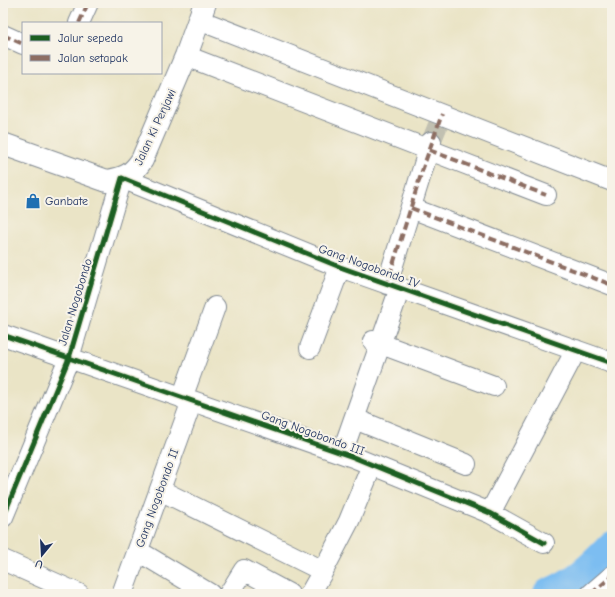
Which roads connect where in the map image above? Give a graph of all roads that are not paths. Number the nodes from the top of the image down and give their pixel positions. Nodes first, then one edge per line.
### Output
1 (88, 3) edge
2 (202, 8) edge
3 (79, 22) edge
4 (3, 35) edge
5 (22, 44) edge
6 (186, 56) junction
7 (435, 133) junction
8 (3, 144) edge
9 (122, 178) junction
10 (612, 181) edge
11 (546, 195) dead end
12 (411, 208) junction
13 (340, 267) junction
14 (612, 285) edge
15 (393, 286) junction
16 (215, 307) dead end
17 (3, 335) edge
18 (377, 342) junction
19 (310, 348) dead end
20 (576, 350) junction
21 (69, 358) junction
22 (612, 363) edge
23 (494, 386) dead end
24 (187, 399) junction
25 (355, 419) junction
26 (342, 453) junction
27 (466, 464) dead end
28 (372, 465) junction
29 (160, 490) junction
30 (490, 513) junction
31 (3, 515) edge
32 (544, 543) dead end
33 (138, 551) junction
34 (3, 560) edge
35 (323, 571) junction
36 (612, 576) edge
37 (79, 594) edge
38 (122, 594) edge
39 (210, 594) edge
40 (229, 594) edge
41 (289, 594) edge
42 (310, 594) edge
43 (591, 594) edge

1 - 3 street
2 - 6 main road, Jalan Ki Penjawi
2 - 7 street
4 - 5 street
6 - 7 street
6 - 9 main road, Jalan Ki Penjawi
7 - 10 street
7 - 11 street
7 - 12 street
8 - 9 main road
9 - 13 street, Gang Nogobondo IV
9 - 21 street, Jalan Nogobondo
12 - 14 street
12 - 15 street
13 - 15 street, Gang Nogobondo IV
13 - 19 street
15 - 18 street
15 - 20 street, Gang Nogobondo IV
16 - 24 street, Gang Nogobondo II
17 - 21 street, Gang Nogobondo III
18 - 23 street
18 - 25 street
20 - 22 street, Gang Nogobondo IV
20 - 30 street
21 - 24 street, Gang Nogobondo III
21 - 31 street, Jalan Nogobondo
24 - 26 street, Gang Nogobondo III
24 - 29 street, Gang Nogobondo II
25 - 26 street
25 - 27 street
26 - 28 street, Gang Nogobondo III
28 - 30 street, Gang Nogobondo III
28 - 35 street
29 - 33 street, Gang Nogobondo II
29 - 35 street
30 - 32 street, Gang Nogobondo III
33 - 38 street, Gang Nogobondo II
33 - 39 street
34 - 37 street
35 - 42 street
36 - 43 street
40 - 41 street

